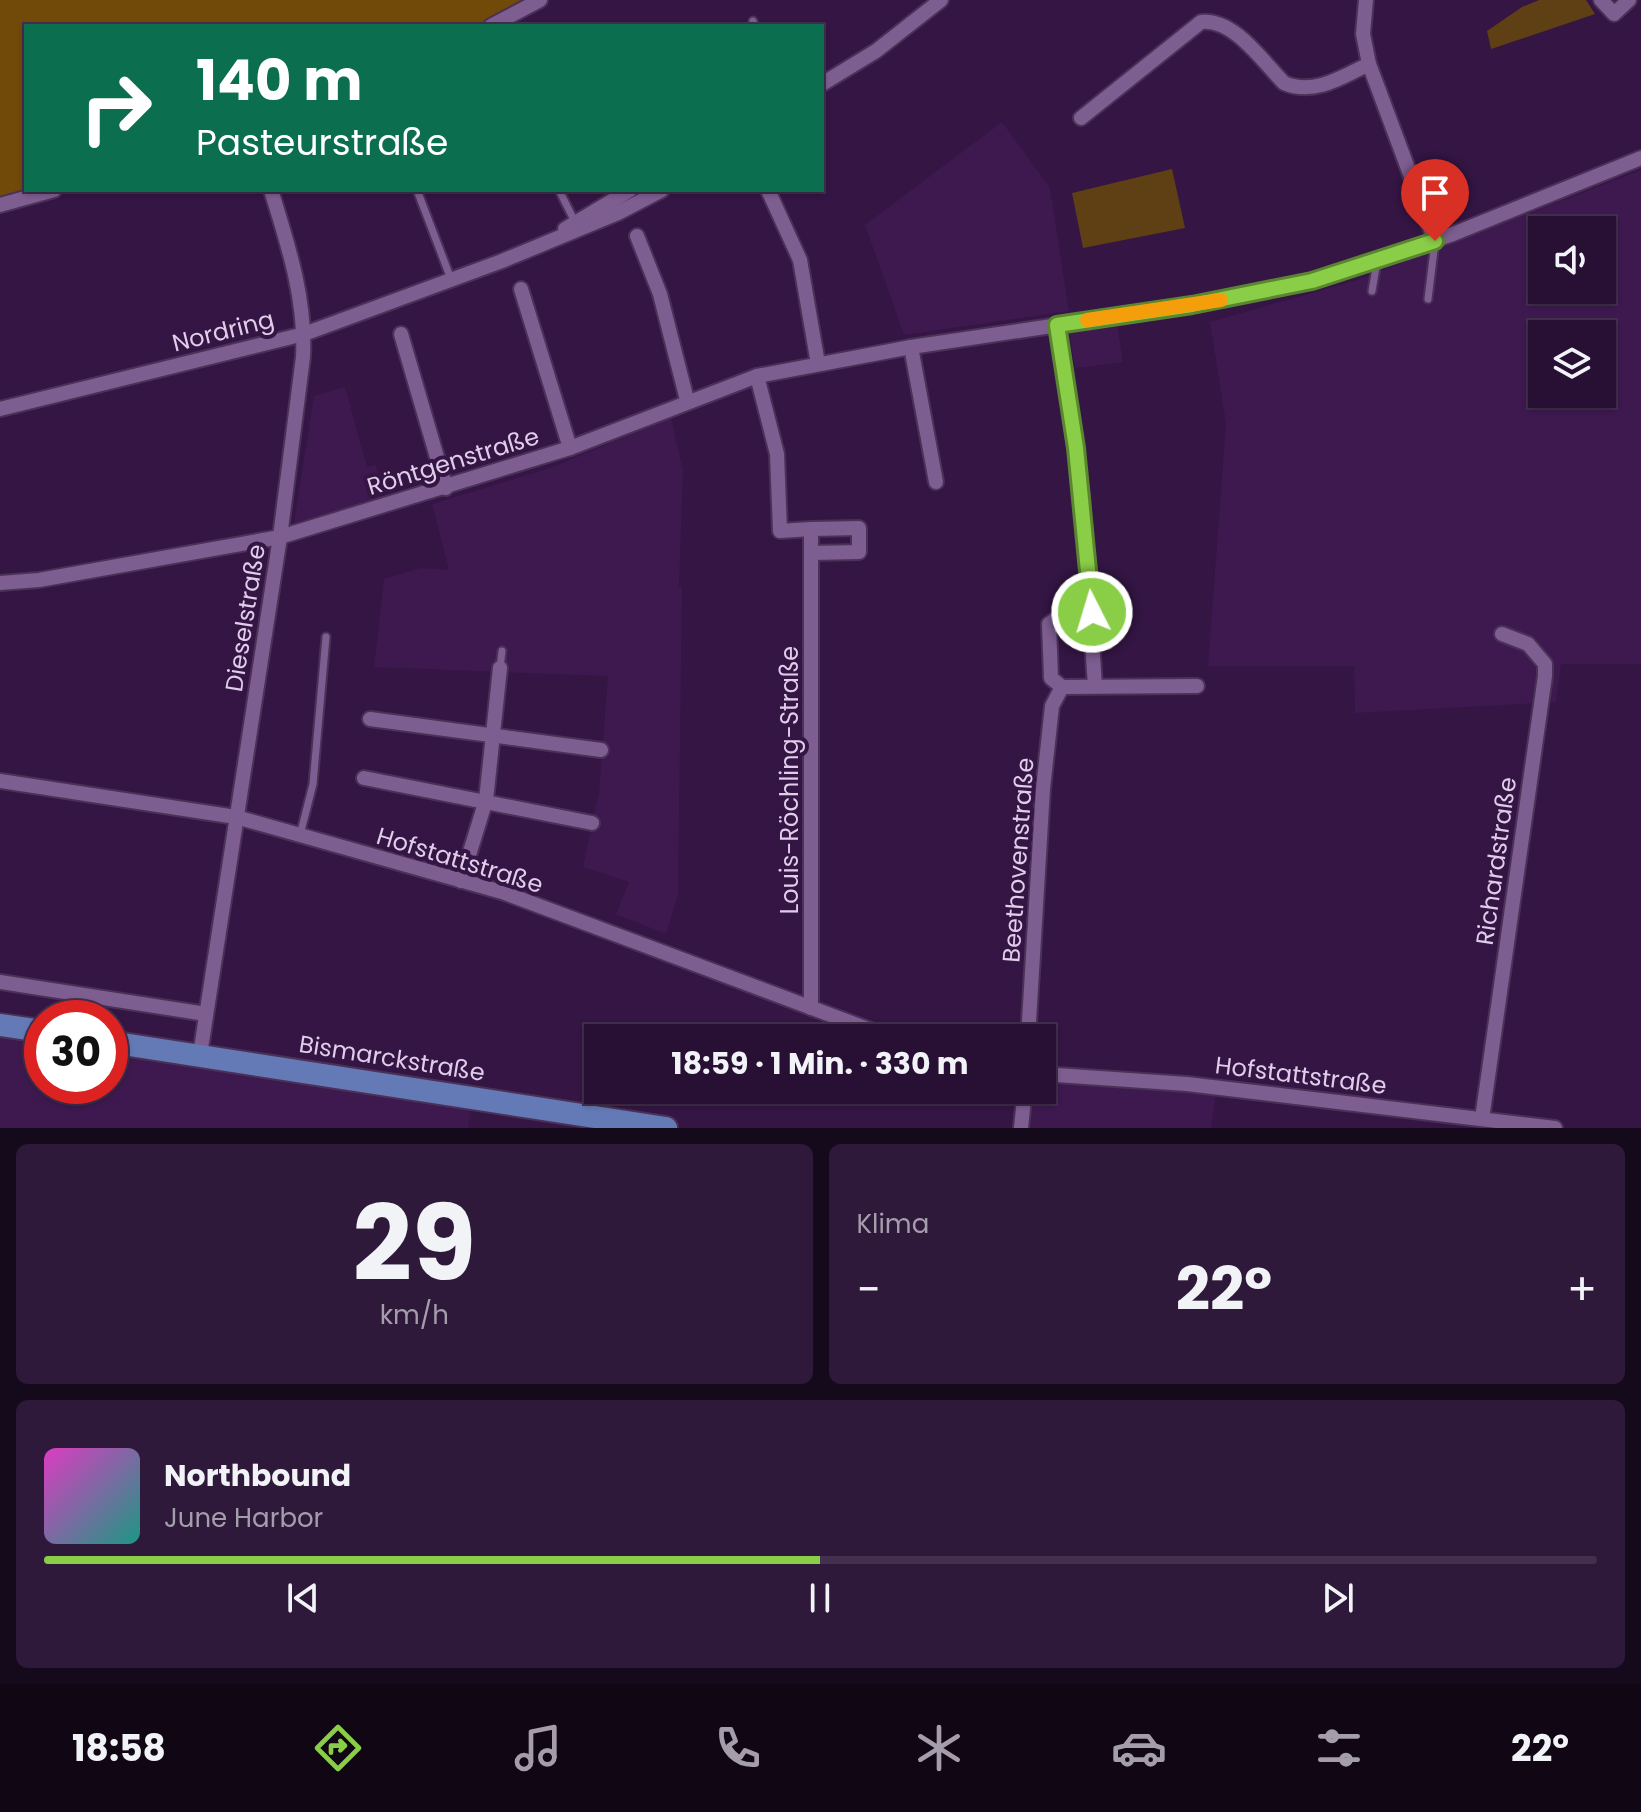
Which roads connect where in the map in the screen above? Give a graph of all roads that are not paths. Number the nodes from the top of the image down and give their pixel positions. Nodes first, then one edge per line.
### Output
1 (540, 0) edge
2 (941, 0) edge
3 (1366, 0) edge
4 (1601, 0) edge
5 (1629, 0) edge
6 (495, 24) edge
7 (1369, 64) junction
8 (828, 82) edge
9 (1081, 118) dead end
10 (1641, 158) edge
11 (47, 192) edge
12 (272, 192) edge
13 (418, 192) edge
14 (560, 192) edge
15 (627, 192) edge
16 (658, 192) edge
17 (769, 192) edge
18 (0, 205) edge
19 (575, 222) junction
20 (637, 236) dead end
21 (551, 239) junction
22 (1435, 241) junction
23 (1377, 262) junction
24 (452, 281) junction
25 (521, 289) dead end
26 (1372, 291) dead end
27 (1428, 299) dead end
28 (1057, 325) junction
29 (304, 334) junction
30 (401, 334) dead end
31 (911, 347) junction
32 (818, 364) junction
33 (757, 376) junction
34 (687, 400) junction
35 (0, 409) edge
36 (570, 448) junction
37 (936, 482) dead end
38 (446, 488) junction
39 (811, 529) junction
40 (280, 537) junction
41 (811, 553) junction
42 (0, 583) edge
43 (1092, 612) junction
44 (1502, 634) dead end
45 (326, 637) dead end
46 (502, 651) dead end
47 (500, 668) joint
48 (1095, 686) junction
49 (1197, 686) dead end
50 (1062, 687) junction
51 (370, 719) dead end
52 (495, 735) junction
53 (601, 750) dead end
54 (364, 778) dead end
55 (0, 781) edge
56 (486, 800) junction
57 (236, 817) junction
58 (592, 823) dead end
59 (300, 835) junction
60 (461, 881) junction
61 (0, 982) edge
62 (811, 1008) junction
63 (206, 1014) junction
64 (854, 1024) edge
65 (1029, 1024) edge
66 (0, 1025) edge
67 (24, 1028) edge
68 (128, 1045) edge
69 (200, 1055) junction
70 (1056, 1075) edge
71 (1024, 1104) edge
72 (1482, 1119) junction
73 (666, 1128) edge
74 (1021, 1128) edge
75 (1555, 1128) edge

1 - 6 street
2 - 8 street
3 - 7 street
4 - 5 street
7 - 9 street
7 - 22 street
10 - 22 street, Röntgenstraße
11 - 18 street
12 - 29 street, Dieselstraße
13 - 24 lane
14 - 19 lane
15 - 19 street, Nordring
16 - 21 street, Nordring
17 - 32 street
19 - 21 street, Nordring
20 - 34 street
21 - 24 street, Nordring
22 - 23 street, Röntgenstraße
22 - 27 lane
23 - 26 lane
23 - 28 street, Röntgenstraße
24 - 29 street, Nordring
25 - 36 street
28 - 31 street, Röntgenstraße
28 - 43 street
29 - 35 street, Nordring
29 - 40 street, Dieselstraße
30 - 38 street
31 - 32 street, Röntgenstraße
31 - 37 street
32 - 33 street, Röntgenstraße
33 - 34 street, Röntgenstraße
33 - 39 street
34 - 36 street, Röntgenstraße
36 - 38 street, Röntgenstraße
38 - 40 street, Röntgenstraße
39 - 41 street, Louis-Röchling-Straße
39 - 41 street
40 - 42 street, Röntgenstraße
40 - 57 street, Dieselstraße
41 - 62 street, Louis-Röchling-Straße
43 - 48 street
43 - 50 street
44 - 72 street, Richardstraße
45 - 59 lane
46 - 47 lane
47 - 52 street
48 - 49 street
48 - 50 street
50 - 65 street, Beethovenstraße
51 - 52 street
52 - 53 street
52 - 56 street
54 - 56 street
55 - 57 street, Hofstattstraße
56 - 58 street
56 - 60 street
57 - 59 street, Hofstattstraße
57 - 63 street, Dieselstraße
59 - 60 street, Hofstattstraße
60 - 62 street, Hofstattstraße
61 - 63 street
62 - 64 street, Hofstattstraße
63 - 69 street, Dieselstraße
66 - 67 main road
68 - 69 main road, Bismarckstraße
69 - 73 main road, Bismarckstraße
70 - 72 street, Hofstattstraße
71 - 74 street
72 - 75 street, Hofstattstraße

